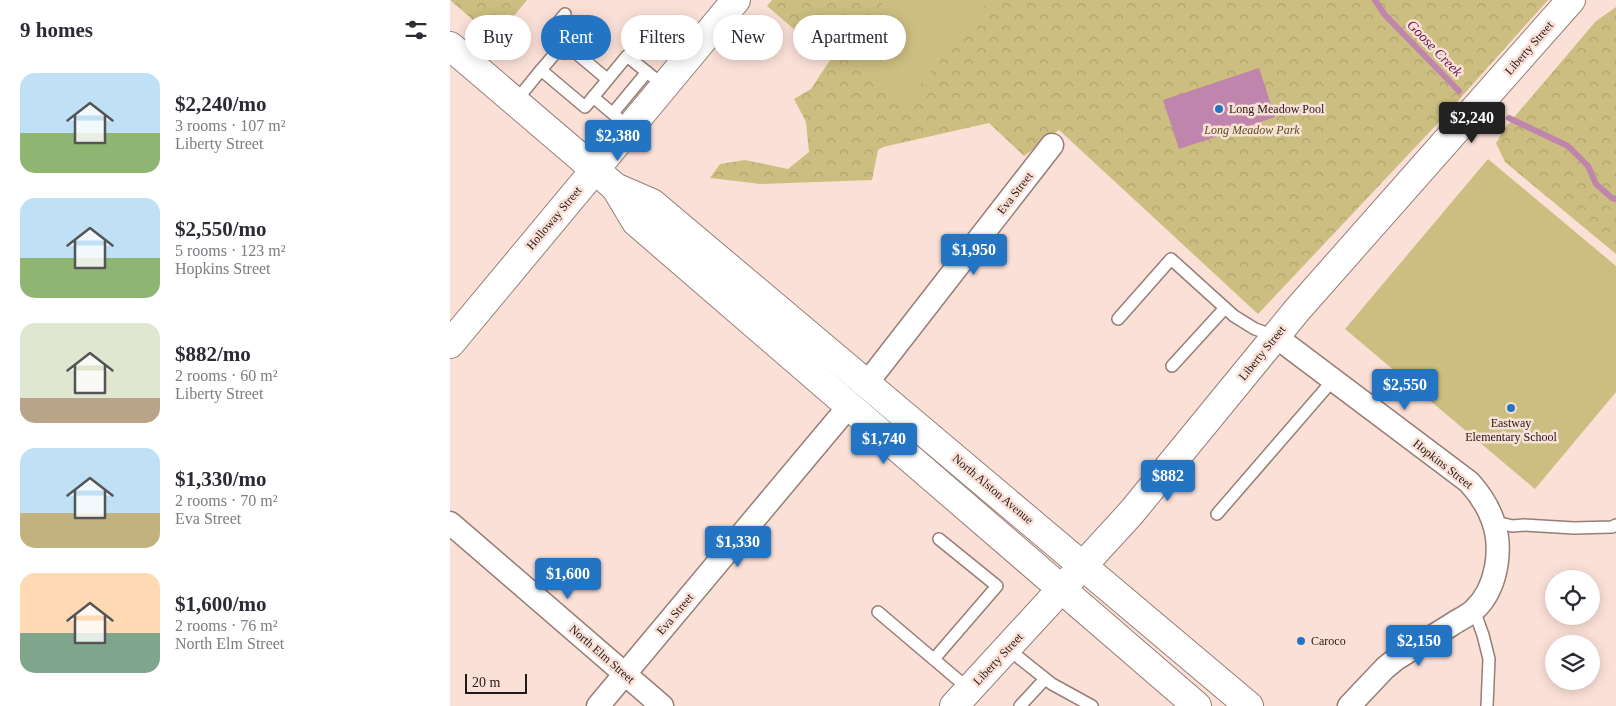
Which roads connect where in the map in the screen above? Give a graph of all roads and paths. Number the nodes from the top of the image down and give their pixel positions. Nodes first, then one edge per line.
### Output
1 (736, 0) edge
2 (1571, 0) edge
3 (450, 46) edge
4 (550, 60) edge
5 (585, 60) edge
6 (541, 70) junction
7 (608, 79) junction
8 (656, 79) junction
9 (593, 97) junction
10 (515, 102) junction
11 (621, 120) junction
12 (1052, 145) dead end
13 (605, 178) junction
14 (1225, 308) junction
15 (1118, 318) dead end
16 (1275, 336) junction
17 (450, 344) edge
18 (1172, 366) dead end
19 (1333, 380) junction
20 (867, 383) junction
21 (849, 406) junction
22 (1217, 514) dead end
23 (1493, 521) junction
24 (450, 522) edge
25 (1616, 525) edge
26 (939, 539) dead end
27 (1084, 565) junction
28 (1062, 590) junction
29 (1474, 610) junction
30 (878, 612) dead end
31 (1008, 648) junction
32 (934, 659) junction
33 (625, 674) junction
34 (1044, 678) junction
35 (962, 698) edge
36 (598, 706) edge
37 (662, 706) edge
38 (1020, 706) edge
39 (1092, 706) edge
40 (1197, 706) edge
41 (1249, 706) edge
42 (1349, 706) edge
43 (1487, 706) edge

1 - 8 main road, Holloway Street
2 - 16 main road, Liberty Street
3 - 10 main road, North Alston Avenue
4 - 6 lane
5 - 7 lane
6 - 9 lane
6 - 10 lane
7 - 8 lane
7 - 9 lane
8 - 11 main road, Holloway Street
9 - 11 lane
10 - 13 main road, North Alston Avenue
11 - 13 main road, Holloway Street
12 - 20 street, Eva Street
13 - 17 main road, Holloway Street
13 - 20 main road, North Alston Avenue
13 - 21 main road, North Alston Avenue
14 - 15 lane
14 - 16 lane
14 - 18 lane
16 - 19 street, Hopkins Street
16 - 27 main road, Liberty Street
19 - 22 lane
19 - 23 street, Hopkins Street
20 - 27 main road, North Alston Avenue
21 - 28 main road, North Alston Avenue
21 - 33 street, Eva Street
23 - 25 lane
23 - 29 street, Hopkins Street
24 - 33 street, North Elm Street
26 - 32 lane
27 - 28 main road, Liberty Street
27 - 41 main road, North Alston Avenue
28 - 31 main road, Liberty Street
28 - 40 main road, North Alston Avenue
29 - 42 street, Hopkins Street
29 - 43 lane
30 - 32 lane
31 - 34 lane
31 - 35 main road, Liberty Street
32 - 35 lane
33 - 36 street, Eva Street
33 - 37 street, North Elm Street
34 - 38 lane
34 - 39 lane

